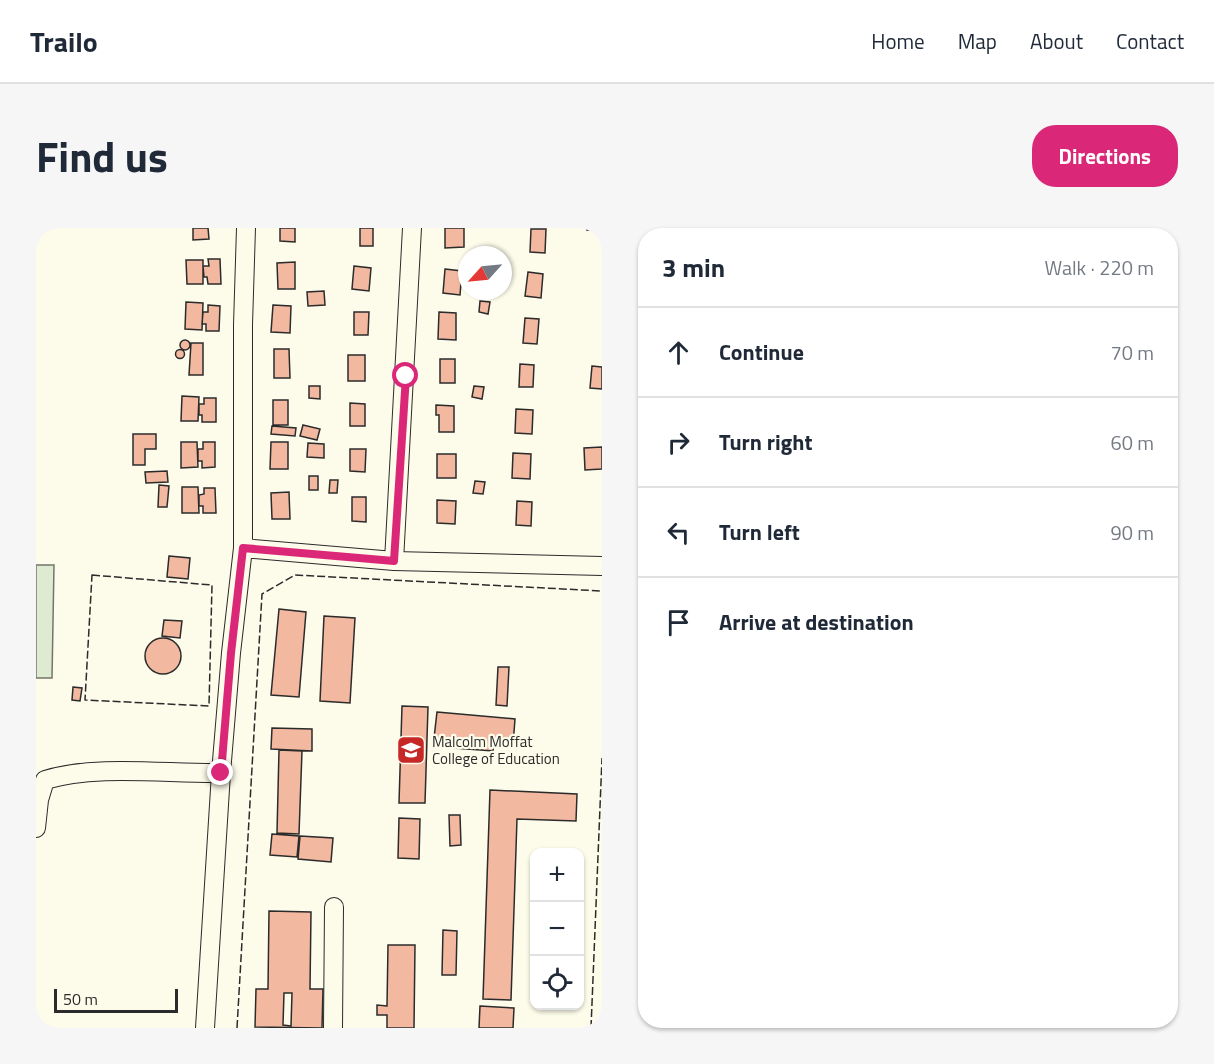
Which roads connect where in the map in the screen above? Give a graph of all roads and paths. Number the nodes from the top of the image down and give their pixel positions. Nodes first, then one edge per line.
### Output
1 (246, 228) edge
2 (412, 228) edge
3 (243, 548) junction
4 (394, 561) junction
5 (602, 566) edge
6 (221, 773) junction
7 (36, 828) edge
8 (334, 907) dead end
9 (205, 1028) edge
10 (333, 1028) edge

1 - 3 street
2 - 4 street
3 - 4 street
3 - 6 street
4 - 5 street
6 - 7 street
6 - 9 street
8 - 10 street

